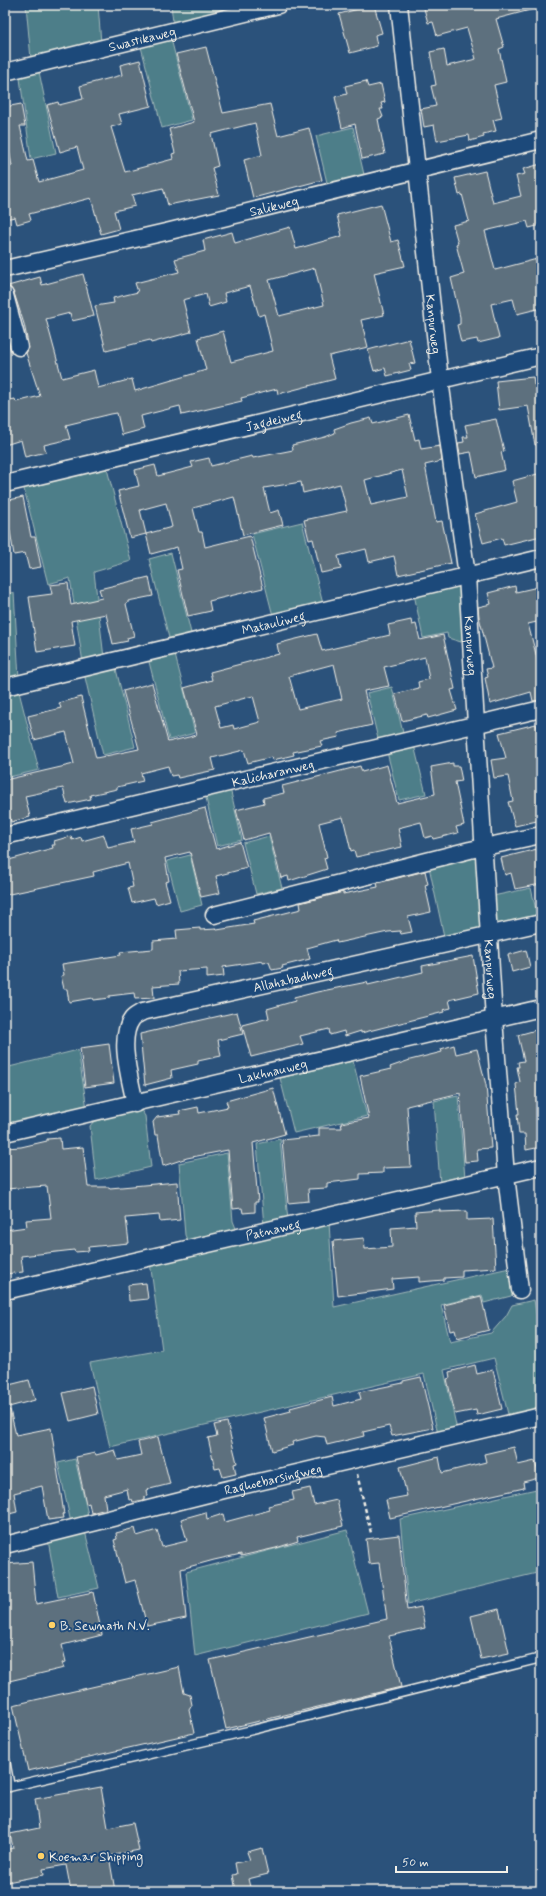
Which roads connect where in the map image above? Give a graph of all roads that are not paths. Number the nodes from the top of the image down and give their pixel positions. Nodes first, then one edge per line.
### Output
1 (278, 5) edge
2 (399, 5) edge
3 (5, 72) edge
4 (541, 140) edge
5 (418, 170) junction
6 (5, 269) edge
7 (5, 295) edge
8 (19, 348) dead end
9 (541, 356) edge
10 (440, 380) junction
11 (5, 484) edge
12 (541, 558) edge
13 (467, 576) junction
14 (5, 687) edge
15 (541, 709) edge
16 (476, 724) junction
17 (541, 835) edge
18 (5, 836) edge
19 (484, 848) junction
20 (214, 915) dead end
21 (541, 923) edge
22 (490, 935) junction
23 (541, 1008) edge
24 (494, 1019) junction
25 (135, 1104) junction
26 (5, 1133) edge
27 (541, 1168) edge
28 (506, 1176) junction
29 (520, 1290) dead end
30 (5, 1291) edge
31 (541, 1416) edge
32 (5, 1544) edge
33 (541, 1658) edge
34 (5, 1760) edge
35 (8, 1787) edge

1 - 3 street, Swastikaweg
2 - 5 street, Kanpurweg
4 - 5 street, Salikweg
5 - 6 street, Salikweg
5 - 10 street, Kanpurweg
7 - 8 street
9 - 10 street, Jagdeiweg
10 - 11 street, Jagdeiweg
10 - 13 street, Kanpurweg
12 - 13 street, Matauliweg
13 - 14 street, Matauliweg
13 - 16 street, Kanpurweg
15 - 16 street, Kalicharanweg
16 - 18 street, Kalicharanweg
16 - 19 street, Kanpurweg
17 - 19 street
19 - 20 street
19 - 22 street, Kanpurweg
21 - 22 street, Allahabadhweg
22 - 24 street, Kanpurweg
22 - 25 street, Allahabadhweg
23 - 24 street, Lakhnauweg
24 - 25 street, Lakhnauweg
24 - 28 street, Kanpurweg
25 - 26 street, Lakhnauweg
27 - 28 street, Patnaweg
28 - 29 street, Kanpurweg
28 - 30 street, Patnaweg
31 - 32 street, Raghoebarsingweg
33 - 35 lane
34 - 35 lane

